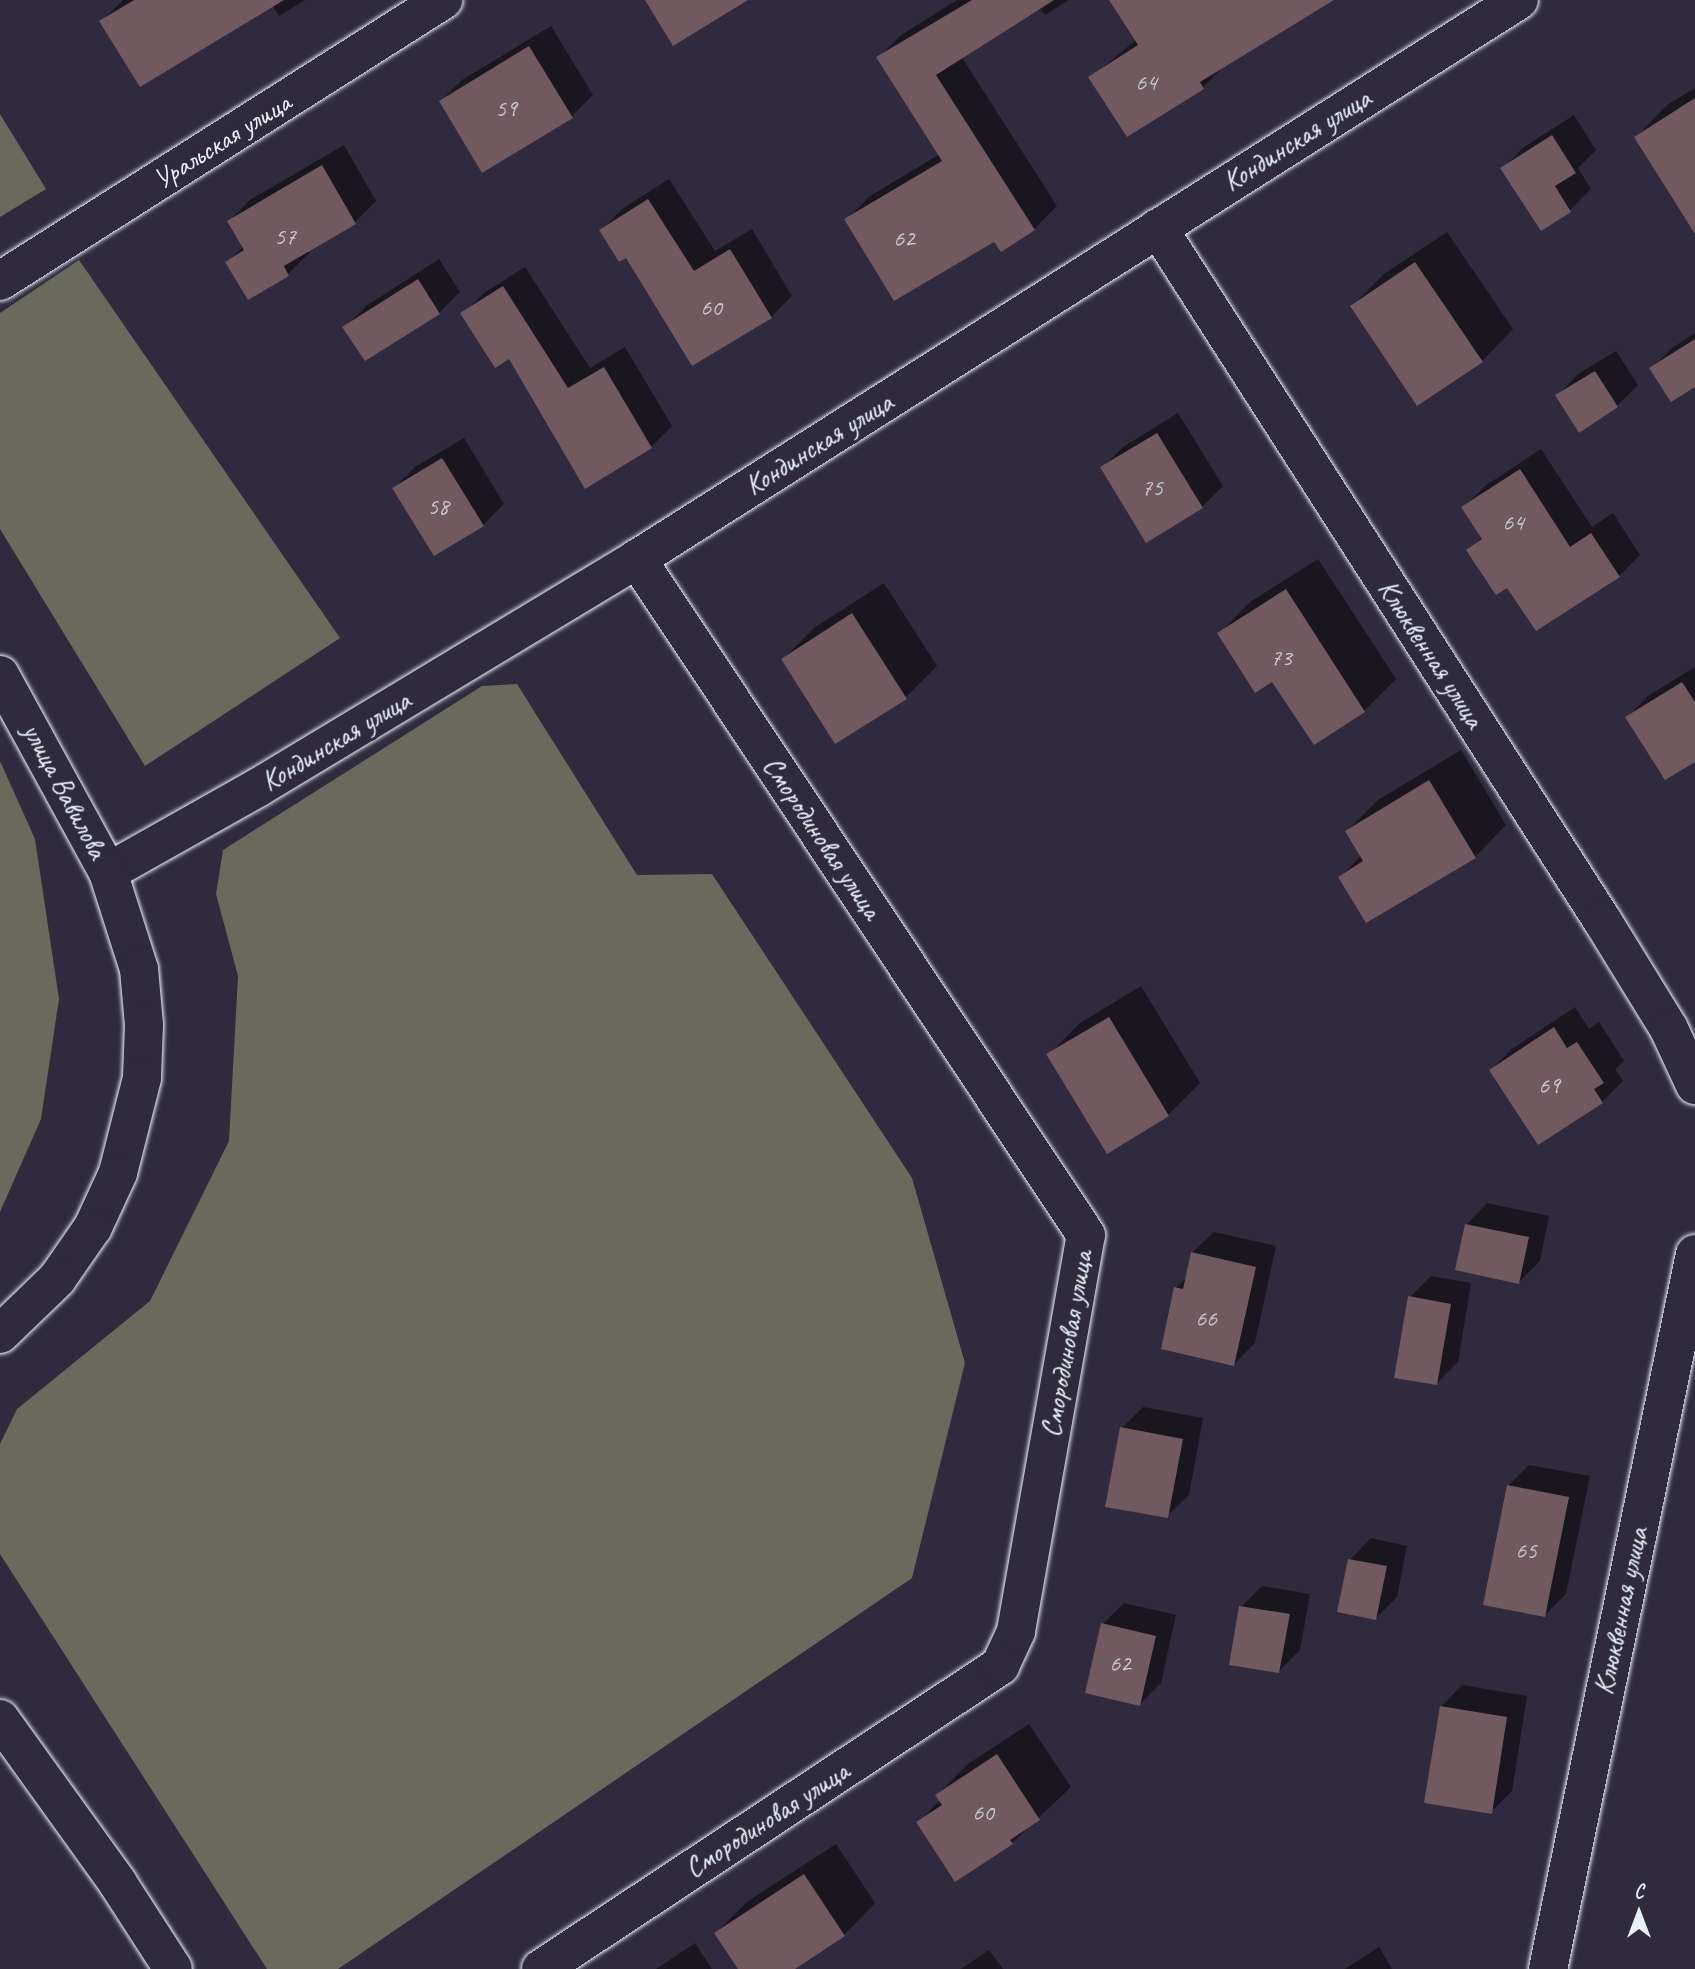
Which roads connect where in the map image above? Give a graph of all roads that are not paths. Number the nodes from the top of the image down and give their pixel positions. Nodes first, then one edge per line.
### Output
1 (443, 0) edge
2 (1519, 0) edge
3 (1158, 228) junction
4 (0, 281) edge
5 (638, 559) junction
6 (0, 675) edge
7 (108, 872) junction
8 (1695, 1085) edge
9 (1695, 1254) edge
10 (0, 1334) edge
11 (0, 1719) edge
12 (173, 1969) edge
13 (541, 1969) edge
14 (1548, 1969) edge

1 - 4 street, Уральская улица
2 - 3 street, Кондинская улица
3 - 5 street, Кондинская улица
3 - 8 street, Клюквенная улица
5 - 7 street, Кондинская улица
5 - 13 street, Смородиновая улица
6 - 7 street, улица Вавилова
7 - 10 street, улица Вавилова
9 - 14 street, Клюквенная улица
11 - 12 street

